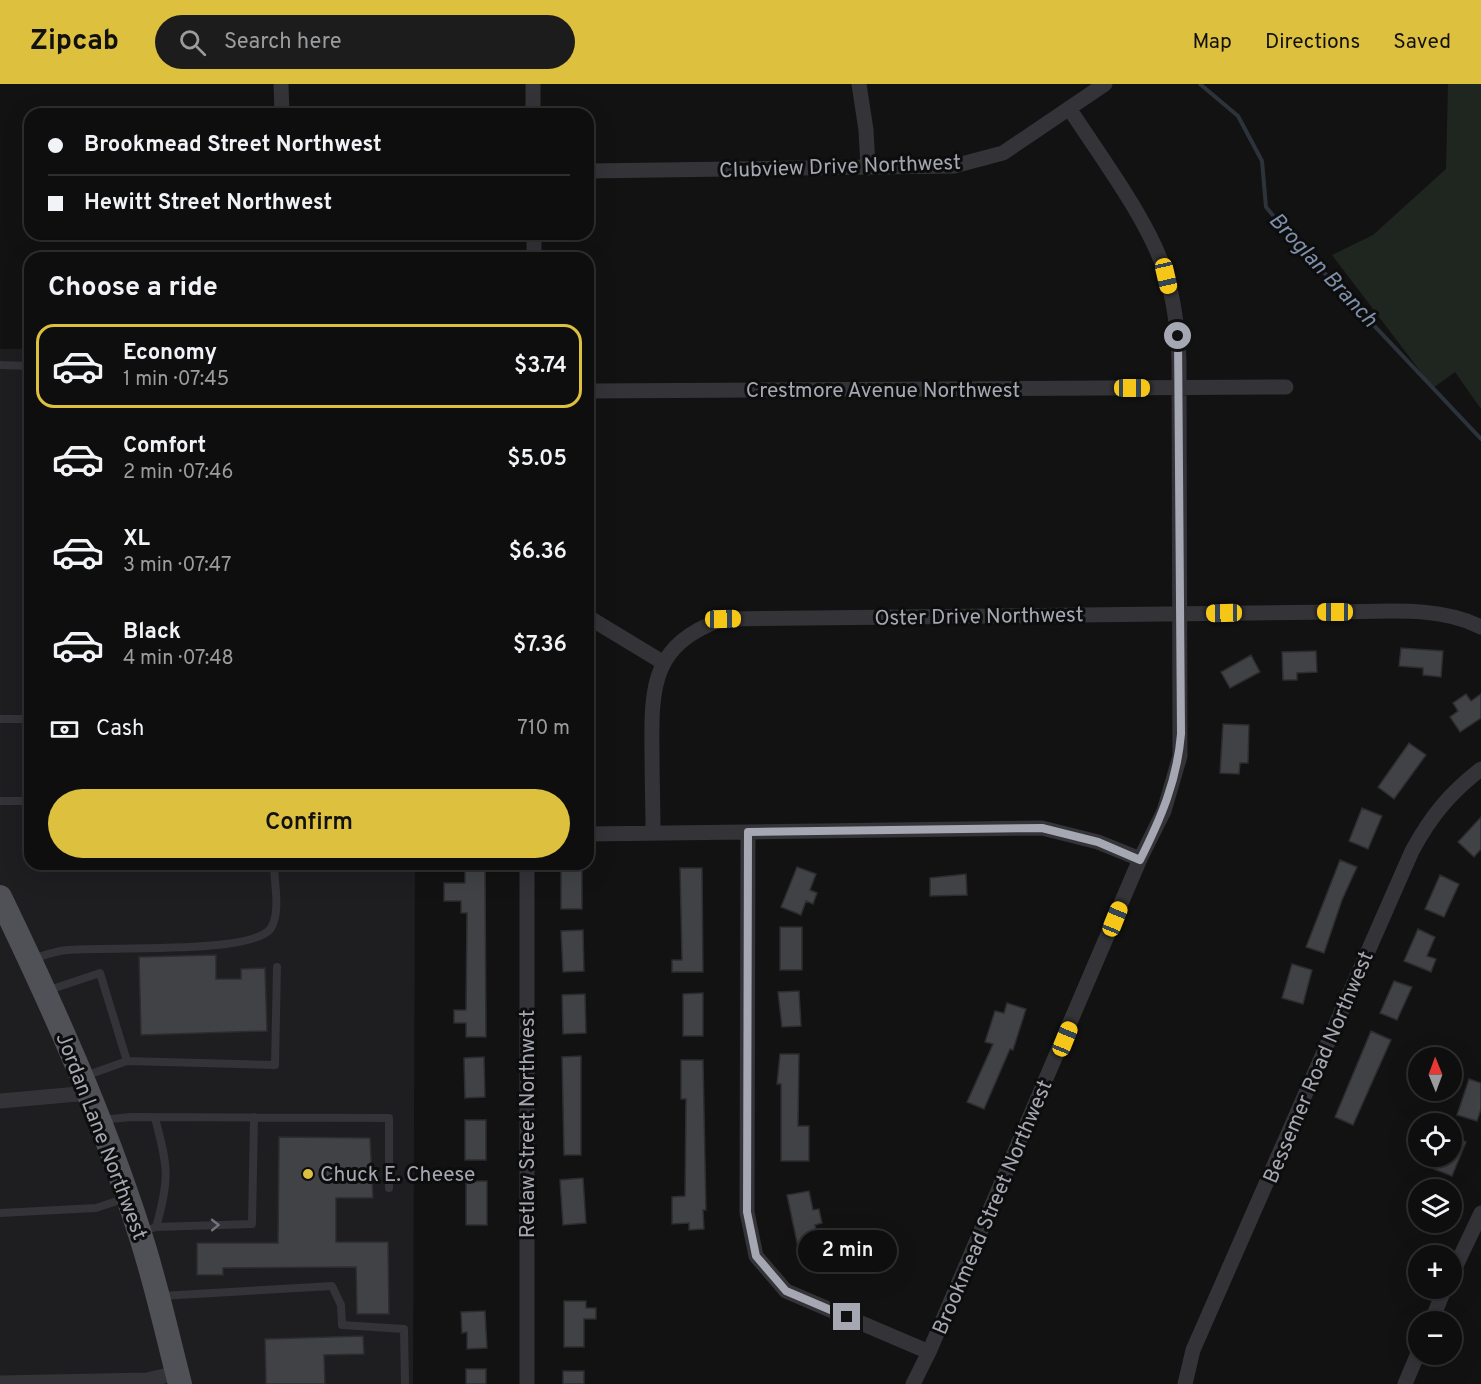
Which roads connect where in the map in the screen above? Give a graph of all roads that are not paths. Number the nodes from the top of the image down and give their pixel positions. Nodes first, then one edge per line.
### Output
1 (281, 84) edge
2 (533, 84) edge
3 (859, 84) edge
4 (1105, 84) edge
5 (282, 108) edge
6 (534, 108) edge
7 (1069, 108) junction
8 (868, 168) junction
9 (594, 171) edge
10 (0, 365) edge
11 (24, 366) edge
12 (1179, 387) junction
13 (1286, 387) dead end
14 (594, 391) edge
15 (1180, 613) junction
16 (594, 621) edge
17 (1481, 627) edge
18 (664, 663) junction
19 (0, 719) edge
20 (24, 719) edge
21 (1481, 769) edge
22 (0, 801) edge
23 (24, 801) edge
24 (748, 832) junction
25 (653, 833) junction
26 (594, 834) edge
27 (1140, 860) junction
28 (274, 870) edge
29 (526, 870) edge
30 (0, 897) edge
31 (30, 959) junction
32 (277, 967) dead end
33 (45, 991) junction
34 (128, 1061) junction
35 (86, 1085) junction
36 (0, 1101) edge
37 (155, 1118) junction
38 (254, 1118) junction
39 (100, 1120) junction
40 (389, 1188) dead end
41 (127, 1197) junction
42 (0, 1213) edge
43 (1481, 1213) edge
44 (148, 1229) junction
45 (1462, 1253) edge
46 (156, 1297) junction
47 (929, 1352) junction
48 (1413, 1365) edge
49 (178, 1379) edge
50 (92, 1382) edge
51 (0, 1383) edge
52 (405, 1384) edge
53 (527, 1384) edge
54 (913, 1384) edge
55 (1185, 1384) edge
56 (1406, 1384) edge

1 - 5 street
2 - 6 street
3 - 8 street
4 - 7 street, Clubview Drive Northwest
7 - 8 street, Clubview Drive Northwest
7 - 12 street, Brookmead Street Northwest
8 - 9 street, Clubview Drive Northwest
10 - 11 lane
12 - 13 street, Crestmore Avenue Northwest
12 - 14 street, Crestmore Avenue Northwest
12 - 15 street, Brookmead Street Northwest
15 - 17 street, Oster Drive Northwest
15 - 18 street, Oster Drive Northwest
15 - 27 street, Brookmead Street Northwest
16 - 18 street
18 - 25 street, Oster Drive Northwest
19 - 20 lane
21 - 55 street, Bessemer Road Northwest
22 - 23 lane
24 - 25 street
24 - 27 street
24 - 47 street
25 - 26 street
27 - 47 street, Brookmead Street Northwest
28 - 31 lane
29 - 53 street, Retlaw Street Northwest
30 - 31 main road, Jordan Lane Northwest
31 - 33 main road, Jordan Lane Northwest
32 - 34 lane
33 - 34 lane
33 - 35 main road, Jordan Lane Northwest
34 - 35 lane
35 - 36 street
35 - 39 main road, Jordan Lane Northwest
37 - 38 lane
37 - 39 lane
37 - 44 lane
38 - 40 lane
44 -> 38 lane
39 - 41 main road, Jordan Lane Northwest
41 - 42 lane
41 - 44 main road, Jordan Lane Northwest
43 - 45 street
44 - 46 main road, Jordan Lane Northwest
46 - 49 main road, Jordan Lane Northwest
46 - 52 lane
47 - 54 street, Brookmead Street Northwest
48 - 56 street
49 - 50 street
50 - 51 street

